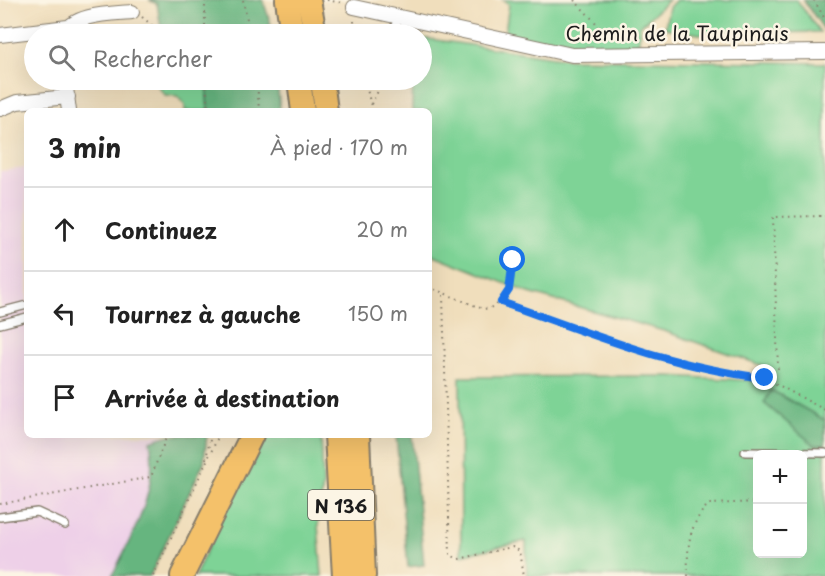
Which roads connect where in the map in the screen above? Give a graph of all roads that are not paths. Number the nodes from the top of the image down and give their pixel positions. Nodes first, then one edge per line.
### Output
1 (287, 0) edge
2 (309, 0) edge
3 (351, 5) road end
4 (132, 12) road end
5 (397, 16) junction
6 (82, 24) edge
7 (291, 24) edge
8 (313, 24) edge
9 (396, 24) edge
10 (24, 34) edge
11 (0, 35) edge
12 (825, 52) edge
13 (300, 90) edge
14 (323, 90) edge
15 (69, 104) edge
16 (303, 108) edge
17 (326, 108) edge
18 (0, 109) edge
19 (24, 306) edge
20 (0, 312) edge
21 (24, 318) edge
22 (0, 324) edge
23 (251, 438) edge
24 (336, 438) edge
25 (358, 438) edge
26 (745, 452) dead end
27 (825, 453) edge
28 (0, 517) edge
29 (64, 525) dead end
30 (182, 576) edge
31 (344, 576) edge
32 (364, 576) edge

1 - 7 highway
2 - 8 highway
3 - 5 street, Chemin de la Taupinais
4 - 6 street
5 - 9 lane
5 - 12 street, Chemin de la Taupinais
10 - 11 street
13 - 16 highway
14 - 17 highway
15 - 18 street
19 - 20 lane
21 - 22 lane
23 - 30 highway
24 - 31 highway, N 136
25 - 32 highway, N 136
26 - 27 lane
28 - 29 lane

